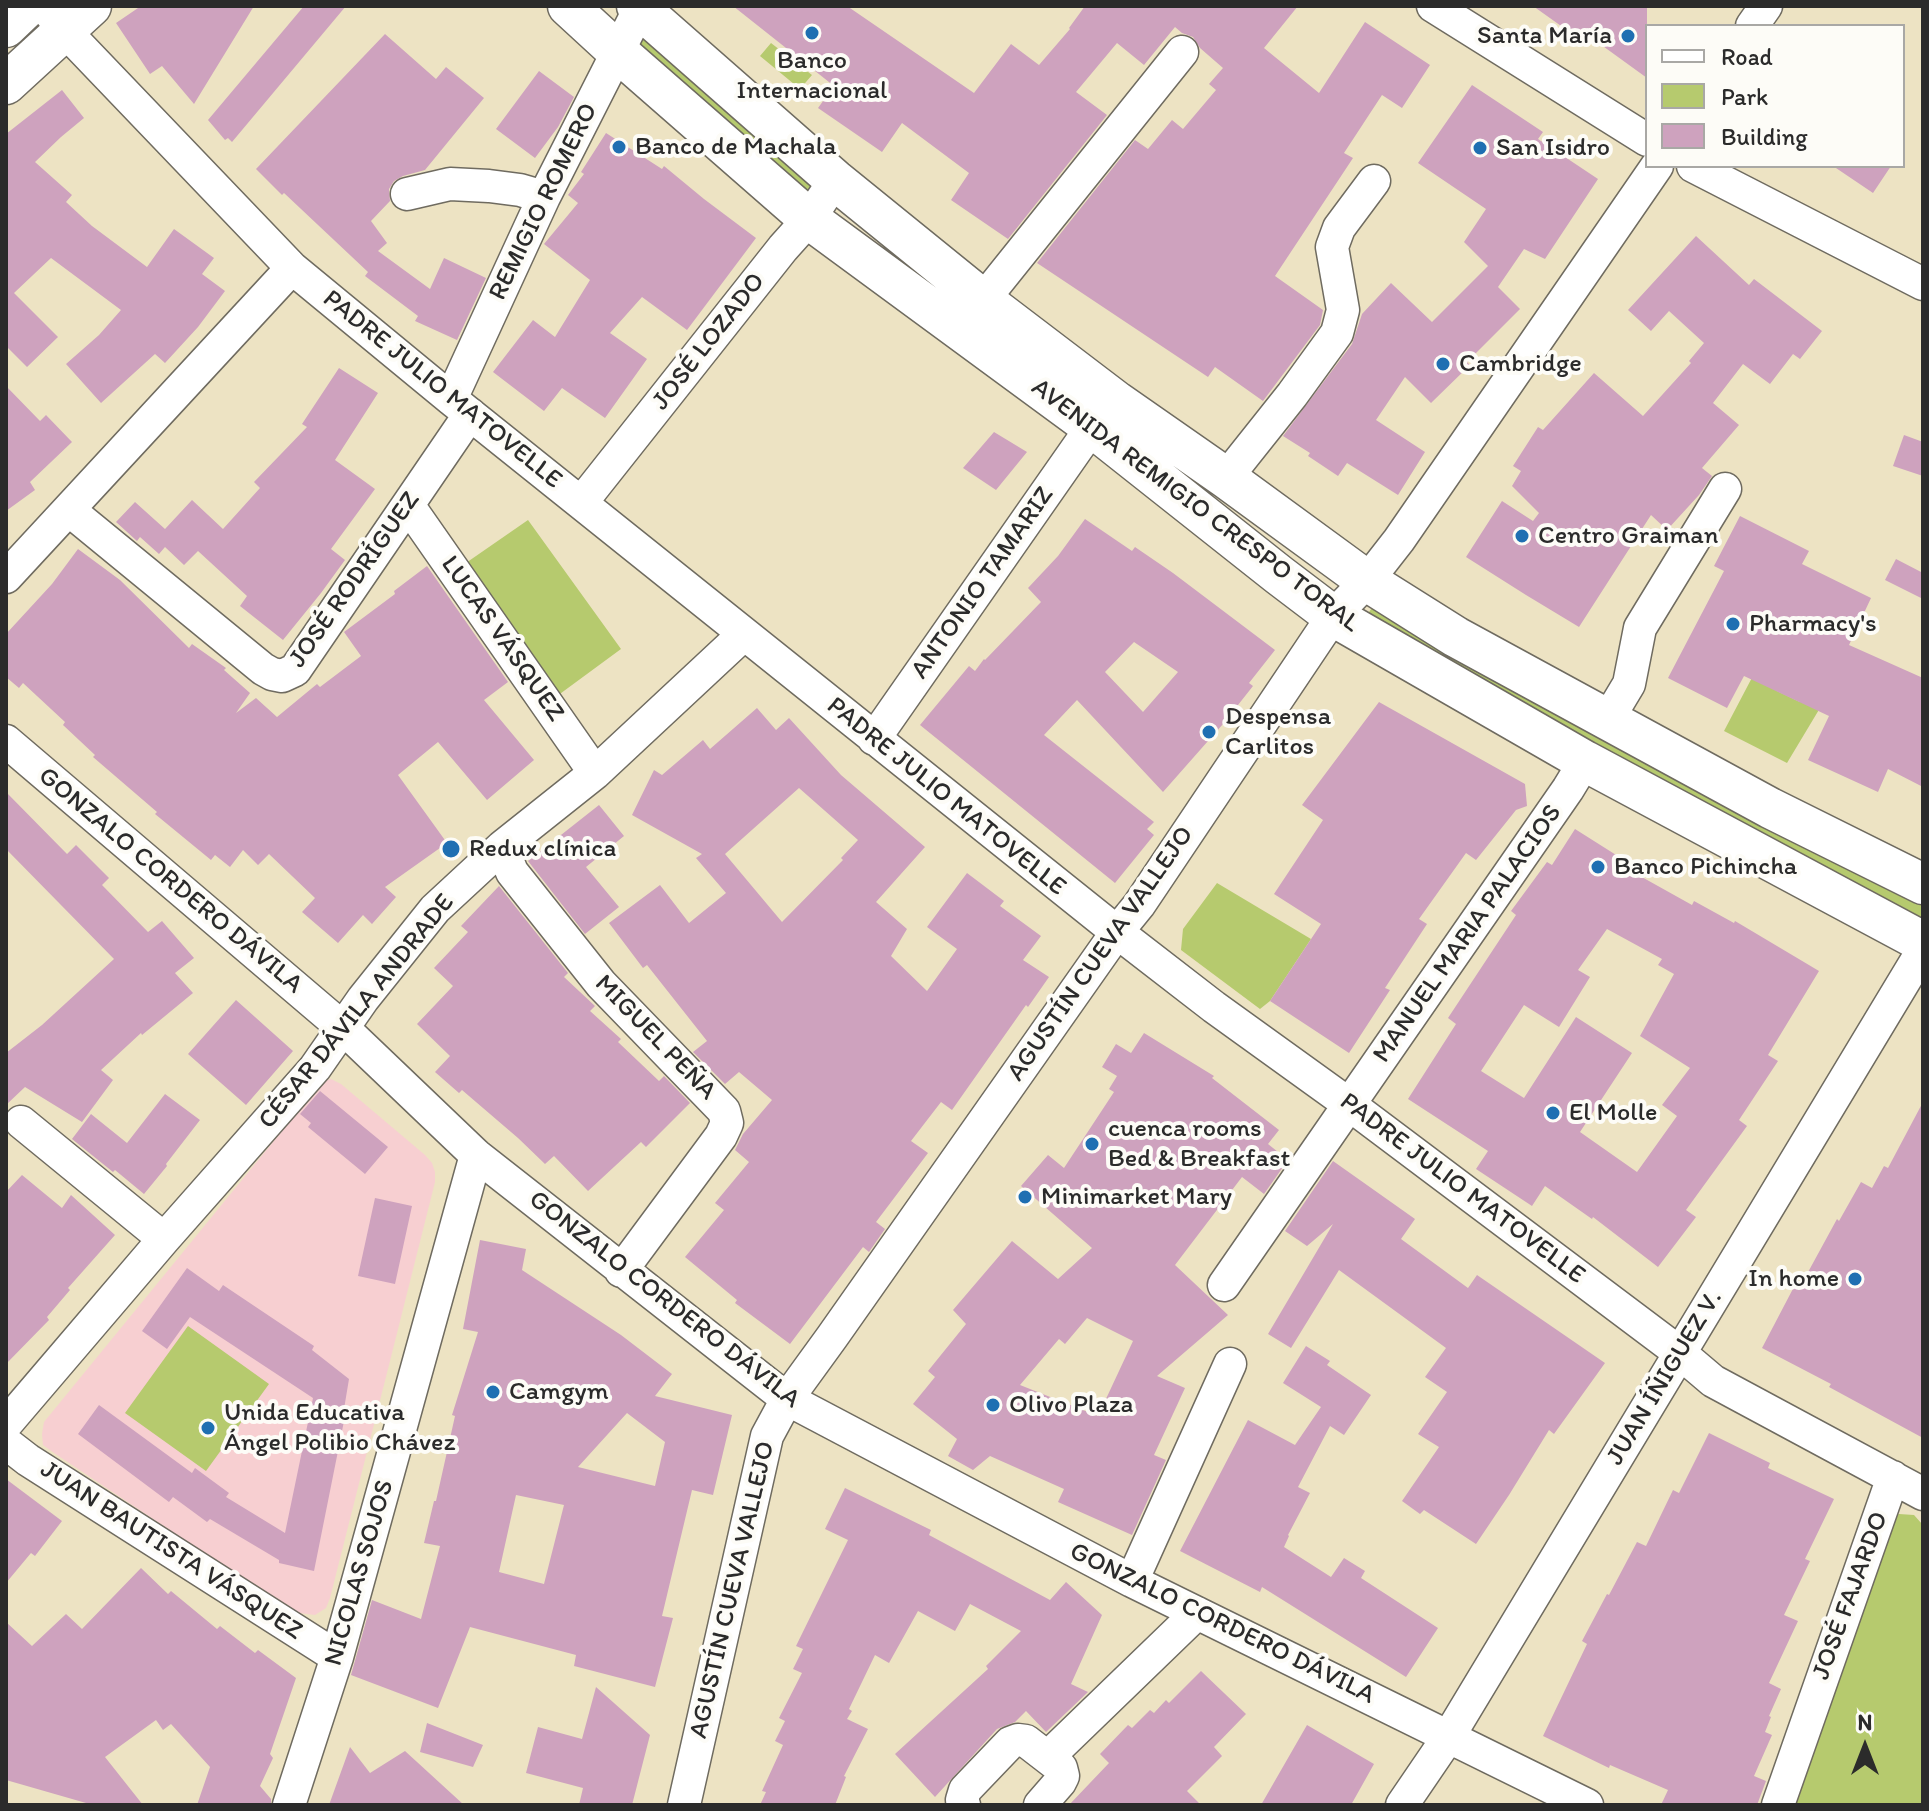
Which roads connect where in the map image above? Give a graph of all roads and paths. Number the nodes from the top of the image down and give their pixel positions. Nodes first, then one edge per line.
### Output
1 (28, 6) edge
2 (568, 6) edge
3 (1433, 6) edge
4 (1766, 6) edge
5 (639, 7) edge
6 (67, 14) edge
7 (1753, 24) edge
8 (6, 27) edge
9 (618, 52) junction
10 (1182, 52) dead end
11 (6, 84) edge
12 (1645, 139) edge
13 (1656, 168) edge
14 (1697, 168) edge
15 (835, 180) junction
16 (1374, 181) dead end
17 (407, 194) dead end
18 (544, 197) junction
19 (809, 219) junction
20 (292, 268) junction
21 (1923, 284) edge
22 (983, 300) junction
23 (460, 407) junction
24 (1092, 427) junction
25 (1226, 478) junction
26 (1725, 489) dead end
27 (581, 503) junction
28 (408, 505) junction
29 (69, 510) junction
30 (6, 577) edge
31 (1367, 581) junction
32 (1333, 616) junction
33 (743, 635) junction
34 (1608, 719) junction
35 (874, 739) junction
36 (6, 741) edge
37 (1585, 761) junction
38 (595, 773) junction
39 (502, 847) junction
40 (1923, 884) edge
41 (1117, 932) junction
42 (1923, 942) edge
43 (1923, 950) edge
44 (343, 1028) junction
45 (1350, 1105) junction
46 (21, 1122) dead end
47 (476, 1155) junction
48 (164, 1239) junction
49 (621, 1271) junction
50 (1224, 1285) dead end
51 (1680, 1353) junction
52 (1230, 1364) dead end
53 (787, 1399) junction
54 (6, 1424) edge
55 (6, 1443) edge
56 (1893, 1477) junction
57 (1923, 1494) edge
58 (1132, 1581) junction
59 (1197, 1613) junction
60 (337, 1657) junction
61 (1449, 1736) junction
62 (1048, 1757) junction
63 (289, 1805) edge
64 (684, 1805) edge
65 (964, 1805) edge
66 (1040, 1805) edge
67 (1402, 1805) edge
68 (1587, 1805) edge
69 (1778, 1805) edge

1 - 8 main road
2 - 9 main road, AVENIDA REMIGIO CRESPO TORAL
3 - 12 street
4 - 7 street
5 - 9 street, REMIGIO ROMERO
5 - 15 main road, AVENIDA REMIGIO CRESPO TORAL
6 - 11 main road
6 - 20 street, PADRE JULIO MATOVELLE
9 - 18 street, REMIGIO ROMERO
9 - 19 main road, AVENIDA REMIGIO CRESPO TORAL
10 - 22 street
13 - 31 street, AGUSTÍN CUEVA VALLEJO
14 - 21 street
15 - 19 street, JOSÉ LOZADO
15 - 22 main road, AVENIDA REMIGIO CRESPO TORAL
16 - 25 street
17 - 18 street
18 - 23 street, REMIGIO ROMERO
19 - 24 main road, AVENIDA REMIGIO CRESPO TORAL
19 - 27 street, JOSÉ LOZADO
20 - 23 street, PADRE JULIO MATOVELLE
20 - 29 street
22 - 25 main road, AVENIDA REMIGIO CRESPO TORAL
23 - 27 street, PADRE JULIO MATOVELLE
23 - 28 street, JOSÉ RODRÍGUEZ
24 - 32 main road, AVENIDA REMIGIO CRESPO TORAL
24 - 35 street, ANTONIO TAMARIZ
25 - 31 main road, AVENIDA REMIGIO CRESPO TORAL
26 - 34 street
27 - 33 street, PADRE JULIO MATOVELLE
28 - 29 street, JOSÉ RODRÍGUEZ
28 - 38 street, LUCAS VÁSQUEZ
29 - 30 street
31 - 32 street, AGUSTÍN CUEVA VALLEJO
31 - 34 main road, AVENIDA REMIGIO CRESPO TORAL
32 - 37 main road, AVENIDA REMIGIO CRESPO TORAL
32 - 41 street, AGUSTÍN CUEVA VALLEJO
33 - 35 street, PADRE JULIO MATOVELLE
33 - 38 street, CÉSAR DÁVILA ANDRADE
34 - 40 main road, AVENIDA REMIGIO CRESPO TORAL
35 - 41 street, PADRE JULIO MATOVELLE
36 - 44 street, GONZALO CORDERO DÁVILA
37 - 42 main road, AVENIDA REMIGIO CRESPO TORAL
37 - 45 street, MANUEL MARIA PALACIOS
38 - 39 street, CÉSAR DÁVILA ANDRADE
39 - 44 street, CÉSAR DÁVILA ANDRADE
39 - 49 street, MIGUEL PEÑA
41 - 45 street, PADRE JULIO MATOVELLE
41 - 53 street, AGUSTÍN CUEVA VALLEJO
43 - 51 street, JUAN ÍÑIGUEZ V.
44 - 47 street, GONZALO CORDERO DÁVILA
44 - 48 street, CÉSAR DÁVILA ANDRADE
45 - 50 street, MANUEL MARIA PALACIOS
45 - 51 street, PADRE JULIO MATOVELLE
46 - 48 street
47 - 49 street, GONZALO CORDERO DÁVILA
47 - 60 street, NICOLAS SOJOS
48 - 54 street, CÉSAR DÁVILA ANDRADE
49 - 53 street, GONZALO CORDERO DÁVILA
51 - 56 street, PADRE JULIO MATOVELLE
51 - 61 street, JUAN ÍÑIGUEZ V.
52 - 58 street
53 - 58 street, GONZALO CORDERO DÁVILA
53 - 64 street, AGUSTÍN CUEVA VALLEJO
55 - 60 street, JUAN BAUTISTA VÁSQUEZ
56 - 57 street, PADRE JULIO MATOVELLE
56 - 69 street, JOSÉ FAJARDO
58 - 59 street, GONZALO CORDERO DÁVILA
59 - 61 street, GONZALO CORDERO DÁVILA
59 - 62 street
60 - 63 street, NICOLAS SOJOS
61 - 67 street, JUAN ÍÑIGUEZ V.
61 - 68 street, GONZALO CORDERO DÁVILA
62 - 65 street
62 - 66 street

